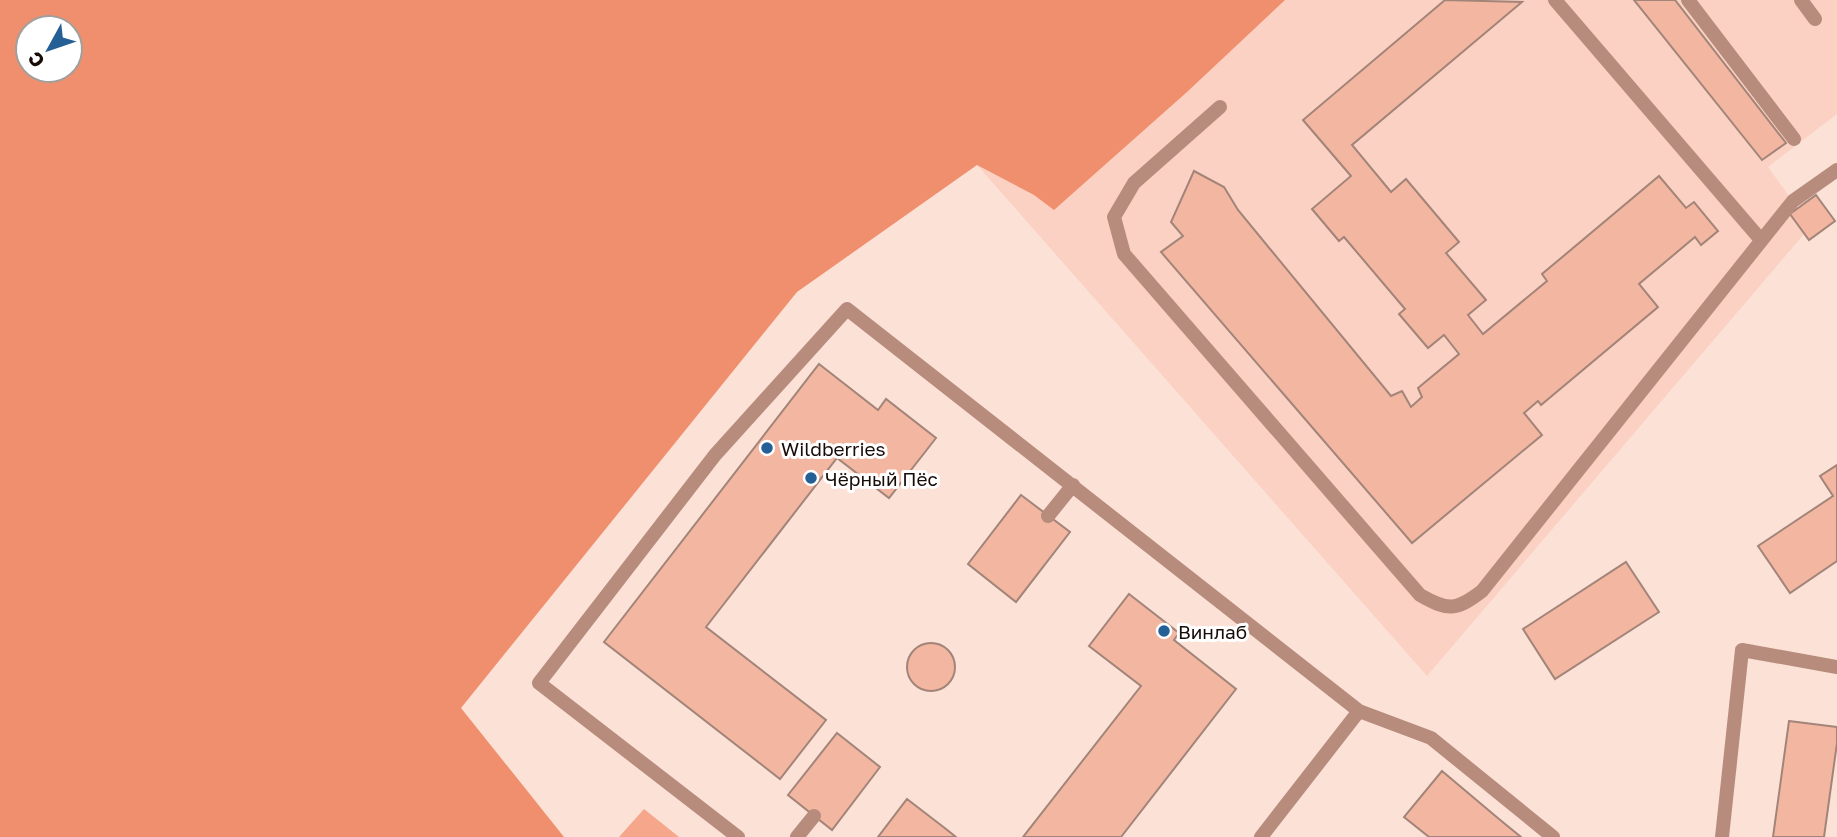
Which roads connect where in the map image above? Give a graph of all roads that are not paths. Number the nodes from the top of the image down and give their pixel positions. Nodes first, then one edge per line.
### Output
1 (1555, 0) edge
2 (1688, 0) edge
3 (1801, 0) edge
4 (1815, 19) dead end
5 (1220, 107) dead end
6 (1794, 139) dead end
7 (1837, 170) edge
8 (1762, 240) junction
9 (1073, 485) junction
10 (1048, 516) dead end
11 (1837, 667) edge
12 (1359, 711) junction
13 (814, 816) dead end
14 (738, 837) edge
15 (797, 837) edge
16 (1261, 837) edge
17 (1553, 837) edge
18 (1722, 837) edge

1 - 8 lane
2 - 6 lane
3 - 4 lane
5 - 8 lane
7 - 8 lane
9 - 10 lane
9 - 12 lane
9 - 14 lane
11 - 18 lane
12 - 16 lane
12 - 17 lane
13 - 15 lane

